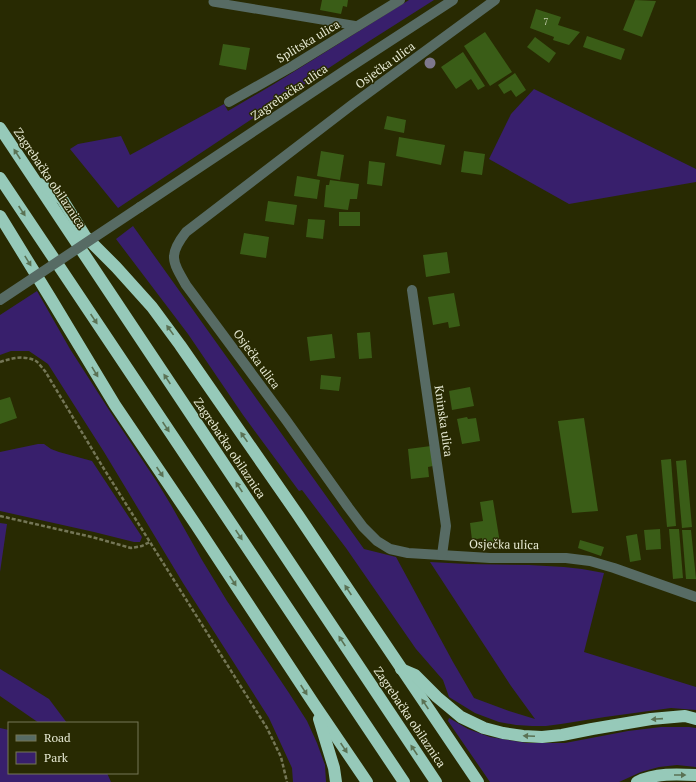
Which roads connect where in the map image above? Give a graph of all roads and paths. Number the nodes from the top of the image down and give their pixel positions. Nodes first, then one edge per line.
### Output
1 (400, 0) edge
2 (453, 0) edge
3 (495, 0) edge
4 (213, 2) dead end
5 (358, 26) junction
6 (229, 102) dead end
7 (0, 128) edge
8 (0, 178) edge
9 (34, 180) junction
10 (0, 216) edge
11 (412, 290) dead end
12 (0, 300) edge
13 (0, 362) edge
14 (0, 516) edge
15 (150, 542) junction
16 (442, 555) junction
17 (696, 597) edge
18 (401, 669) junction
19 (314, 704) junction
20 (696, 719) edge
21 (696, 775) edge
22 (287, 782) edge
23 (336, 782) edge
24 (367, 782) edge
25 (404, 782) edge
26 (436, 782) edge
27 (478, 782) edge
28 (637, 782) edge

1 - 5 street, Splitska ulica
2 - 12 street, Zagrebačka ulica, bridge
3 - 16 street, Osječka ulica
4 - 5 lane
5 - 6 street, Splitska ulica
9 -> 7 highway, Zagrebačka obilaznica
8 -> 25 highway
18 -> 9 highway
26 -> 9 highway, Zagrebačka obilaznica
10 -> 19 highway
11 - 16 street, Kninska ulica
13 - 15 path
14 - 15 path
15 - 22 path
16 - 17 street, Osječka ulica
20 -> 18 highway
27 -> 18 highway
19 - 23 highway
19 -> 24 highway
28 -> 21 highway

